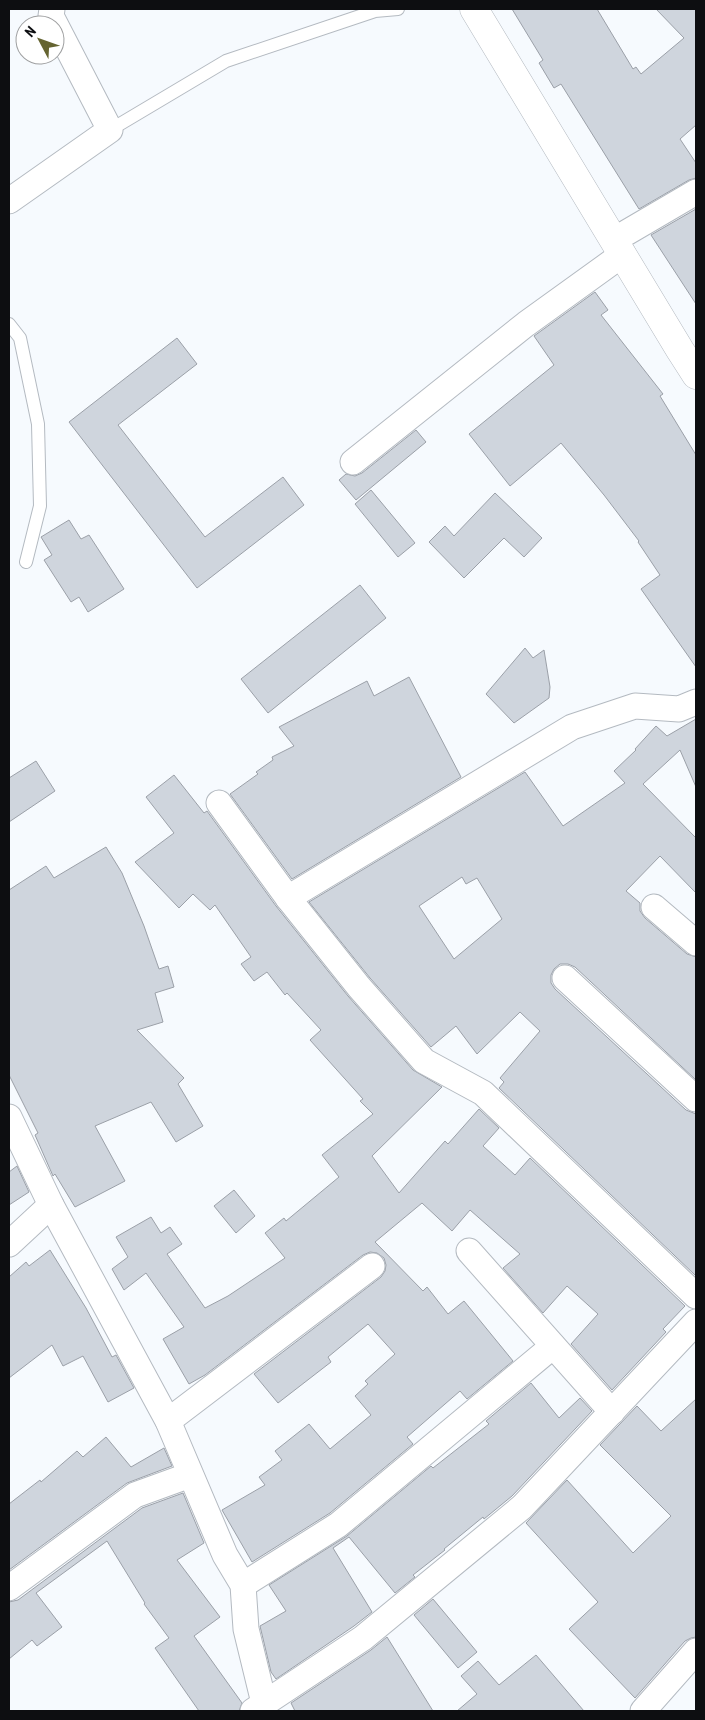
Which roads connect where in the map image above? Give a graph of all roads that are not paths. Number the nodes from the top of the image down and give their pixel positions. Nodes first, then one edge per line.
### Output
1 (52, 9) edge
2 (398, 9) edge
3 (474, 9) edge
4 (110, 130) junction
5 (696, 192) edge
6 (9, 201) edge
7 (618, 247) junction
8 (9, 324) edge
9 (696, 375) edge
10 (353, 462) dead end
11 (26, 562) dead end
12 (696, 702) edge
13 (220, 803) dead end
14 (288, 898) junction
15 (654, 907) dead end
16 (696, 943) edge
17 (565, 978) dead end
18 (696, 1098) edge
19 (9, 1118) edge
20 (51, 1205) junction
21 (9, 1244) edge
22 (469, 1251) dead end
23 (372, 1266) dead end
24 (696, 1296) edge
25 (696, 1322) edge
26 (553, 1346) junction
27 (612, 1412) junction
28 (168, 1421) junction
29 (190, 1475) junction
30 (243, 1585) junction
31 (9, 1588) edge
32 (696, 1651) edge
33 (258, 1707) edge
34 (643, 1711) edge

1 - 4 street
2 - 4 lane
3 - 7 main road
4 - 6 street
5 - 7 street
7 - 9 main road
7 - 10 street
8 - 11 lane
12 - 14 street
13 - 14 street
14 - 24 street
15 - 16 street
17 - 18 street
19 - 20 street
20 - 21 street
20 - 28 street
22 - 26 street
23 - 28 street
25 - 27 street
26 - 27 street
26 - 30 street
27 - 33 street
28 - 29 street
29 - 30 street
29 - 31 street
30 - 33 street
32 - 34 street

